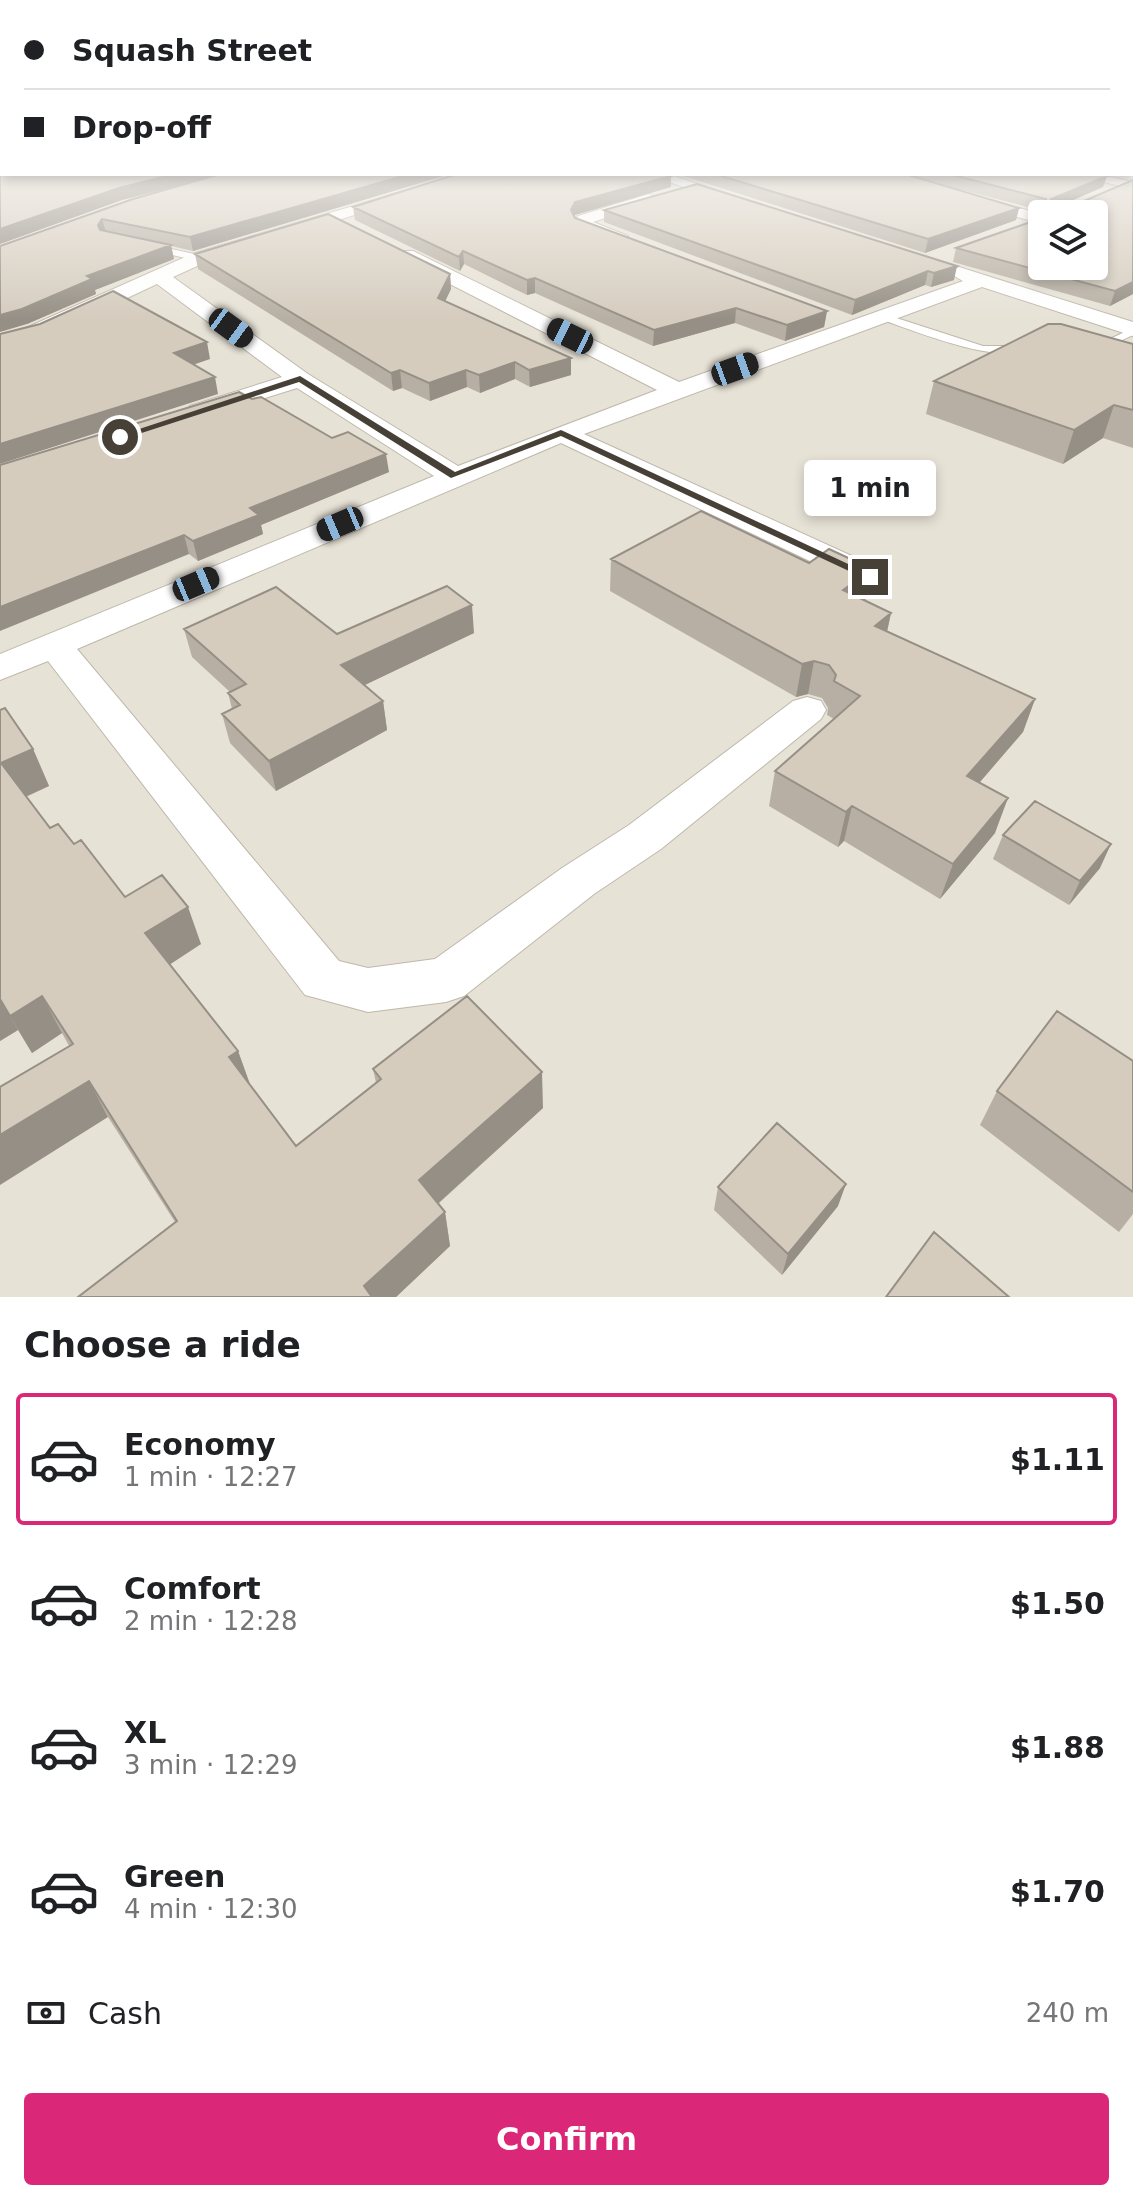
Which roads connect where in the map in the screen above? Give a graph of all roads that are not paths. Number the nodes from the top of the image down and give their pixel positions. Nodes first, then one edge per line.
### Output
1 (390, 200) edge
2 (652, 200) edge
3 (733, 200) edge
4 (969, 200) edge
5 (757, 207) edge
6 (1028, 215) edge
7 (330, 217) junction
8 (1028, 224) edge
9 (358, 230) edge
10 (1013, 230) edge
11 (386, 244) edge
12 (137, 245) edge
13 (638, 245) edge
14 (199, 258) junction
15 (939, 266) edge
16 (161, 278) junction
17 (980, 281) junction
18 (824, 316) edge
19 (881, 316) junction
20 (852, 326) junction
21 (1133, 330) edge
22 (0, 342) edge
23 (1033, 348) edge
24 (1109, 361) edge
25 (300, 379) junction
26 (677, 390) junction
27 (180, 418) edge
28 (561, 433) junction
29 (454, 476) junction
30 (870, 577) edge
31 (53, 644) junction
32 (0, 668) edge
33 (807, 710) dead end

1 - 7 street
2 - 13 street
3 - 5 street
4 - 6 street
7 - 9 street
7 - 14 street
8 - 10 street
11 - 26 street
12 - 14 lane
14 - 16 street
15 - 17 street
16 - 22 street
16 - 25 street
17 - 19 street
17 - 21 street
18 - 20 street
19 - 20 street
19 - 23 lane
20 - 26 street
21 - 24 lane
25 - 27 street
25 - 29 street
26 - 28 street
28 - 29 street
28 - 30 street
29 - 31 street
31 - 32 street
31 - 33 street

